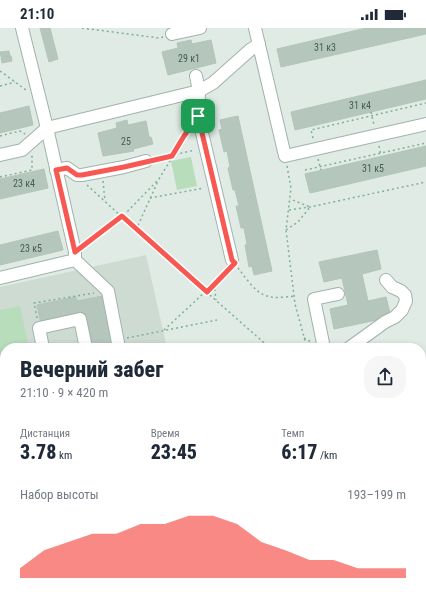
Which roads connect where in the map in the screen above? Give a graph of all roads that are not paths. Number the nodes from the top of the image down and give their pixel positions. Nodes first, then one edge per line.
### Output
1 (22, 28) edge
2 (200, 28) edge
3 (257, 28) edge
4 (172, 34) road end
5 (258, 44) junction
6 (196, 76) dead end
7 (199, 91) junction
8 (426, 124) edge
9 (47, 128) junction
10 (0, 155) edge
11 (146, 161) road end
12 (56, 170) junction
13 (75, 256) junction
14 (234, 262) road end
15 (0, 278) edge
16 (386, 280) dead end
17 (338, 294) dead end
18 (42, 343) edge
19 (85, 343) edge
20 (118, 343) edge
21 (323, 343) edge
22 (356, 343) edge

1 - 9 street
2 - 4 street
3 - 5 street
5 - 7 street
5 - 8 street
6 - 7 street
7 - 9 street
7 - 14 street
9 - 10 street
9 - 12 street
11 - 12 street
12 - 13 street
13 - 15 street
13 - 20 street
16 - 22 street
17 - 21 street
18 - 19 street

